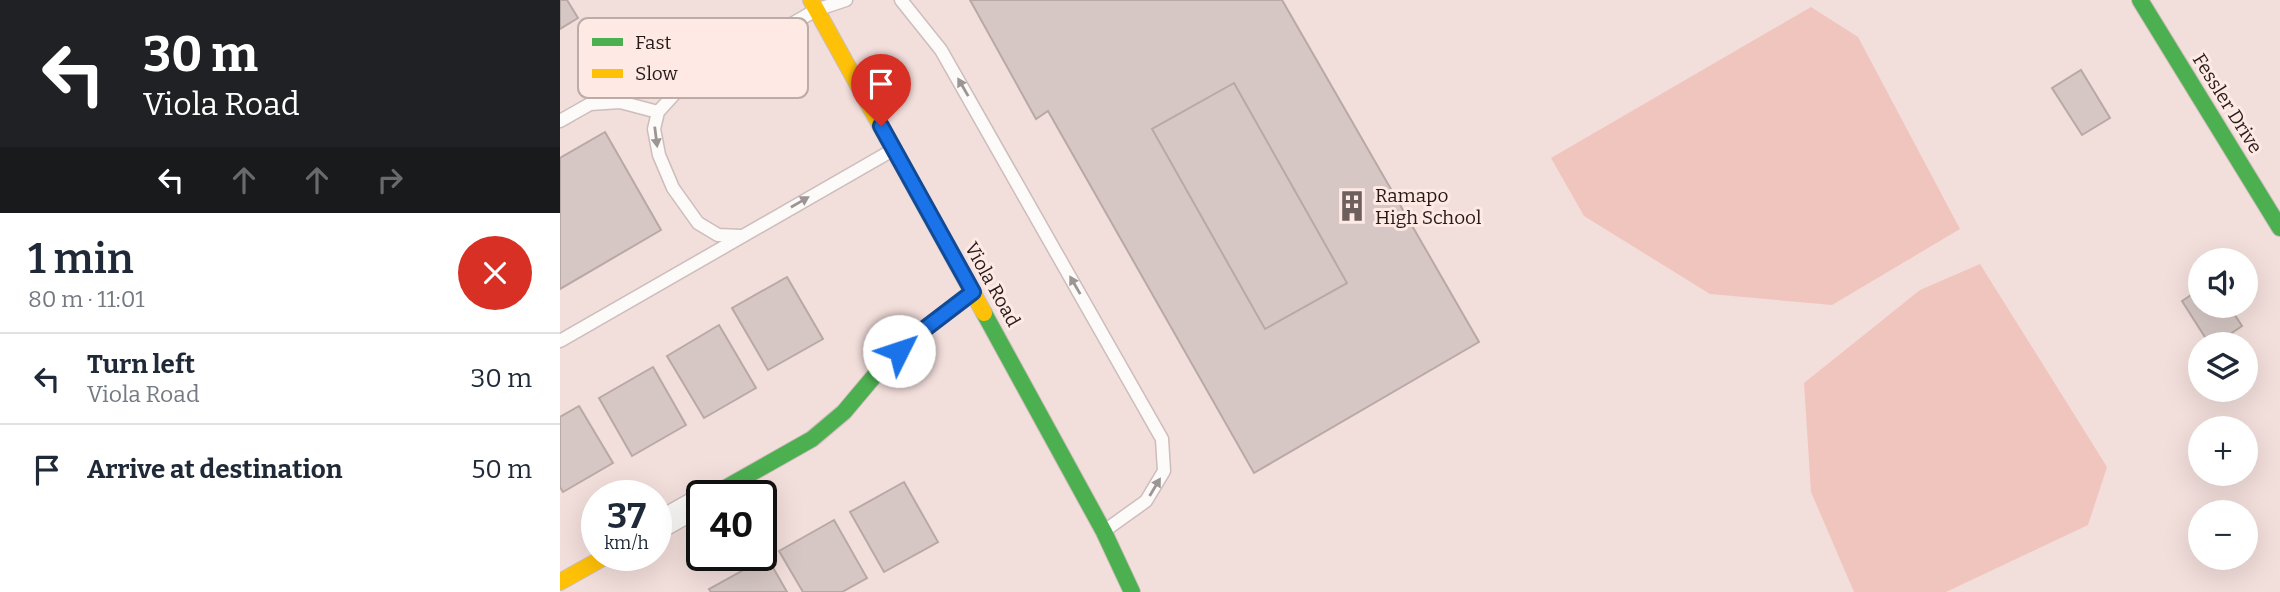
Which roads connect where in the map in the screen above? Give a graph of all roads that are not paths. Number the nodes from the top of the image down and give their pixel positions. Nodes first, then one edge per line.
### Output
1 (846, 0) edge
2 (901, 0) edge
3 (2140, 0) edge
4 (814, 5) edge
5 (793, 18) edge
6 (671, 98) edge
7 (658, 112) junction
8 (560, 121) edge
9 (894, 149) junction
10 (2280, 228) edge
11 (741, 236) junction
12 (973, 292) junction
13 (560, 341) edge
14 (740, 480) edge
15 (1104, 531) junction
16 (581, 570) edge
17 (560, 582) edge
18 (1132, 592) edge

1 - 4 lane
15 -> 2 lane
3 - 10 street, Fessler Drive
4 - 5 lane
4 - 9 street, Viola Road
6 - 7 lane
7 - 8 lane
7 -> 11 lane
11 -> 9 lane
9 - 12 street, Viola Road
11 - 13 lane
12 - 14 street
12 - 15 street, Viola Road
15 - 18 street, Viola Road
16 - 17 street

